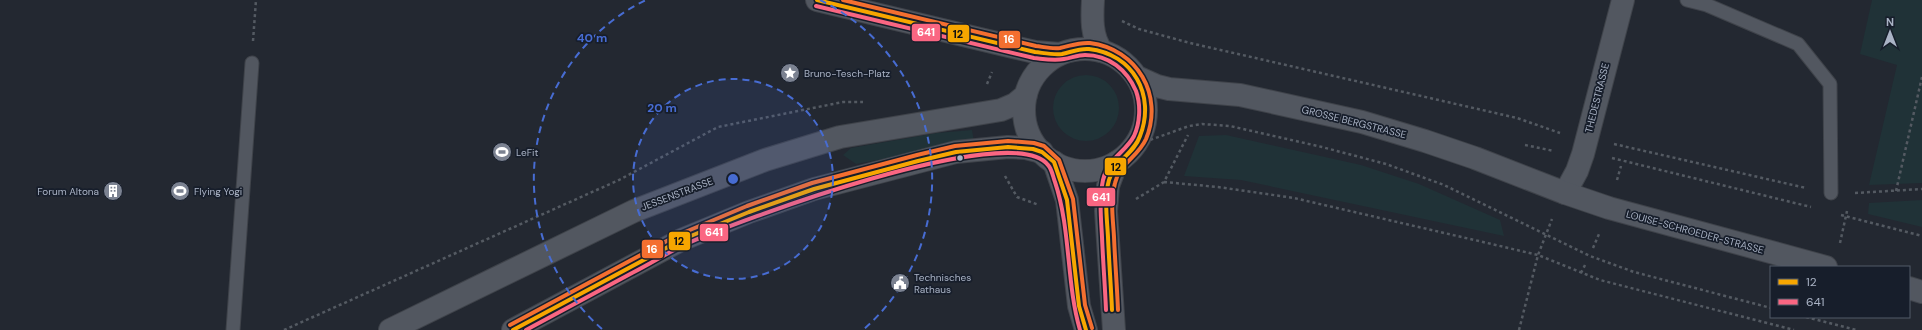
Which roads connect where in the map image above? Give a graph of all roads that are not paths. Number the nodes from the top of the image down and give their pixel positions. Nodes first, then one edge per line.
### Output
1 (817, 0) edge
2 (1093, 0) edge
3 (1623, 0) edge
4 (1687, 0) edge
5 (1102, 51) junction
6 (1060, 54) junction
7 (252, 63) road end
8 (1137, 77) junction
9 (1026, 95) junction
10 (1048, 157) junction
11 (1117, 162) junction
12 (1565, 194) junction
13 (1831, 194) road end
14 (1822, 266) edge
15 (1910, 288) edge
16 (1922, 292) edge
17 (403, 328) edge
18 (233, 330) edge
19 (513, 330) edge
20 (1086, 330) edge
21 (1114, 330) edge

1 - 6 street
2 - 5 street
3 - 12 street, THEDESTRASSE
4 - 13 lane
5 - 6 street
5 - 8 street
6 - 9 street
7 - 18 lane
8 - 11 street
8 - 12 street, GROSSE BERGSTRASSE
9 - 10 street
9 - 17 street, JESSENSTRASSE
10 - 11 street
10 - 19 street
10 - 20 street
11 - 21 street
12 - 14 street, LOUISE-SCHROEDER-STRASSE
15 - 16 street

